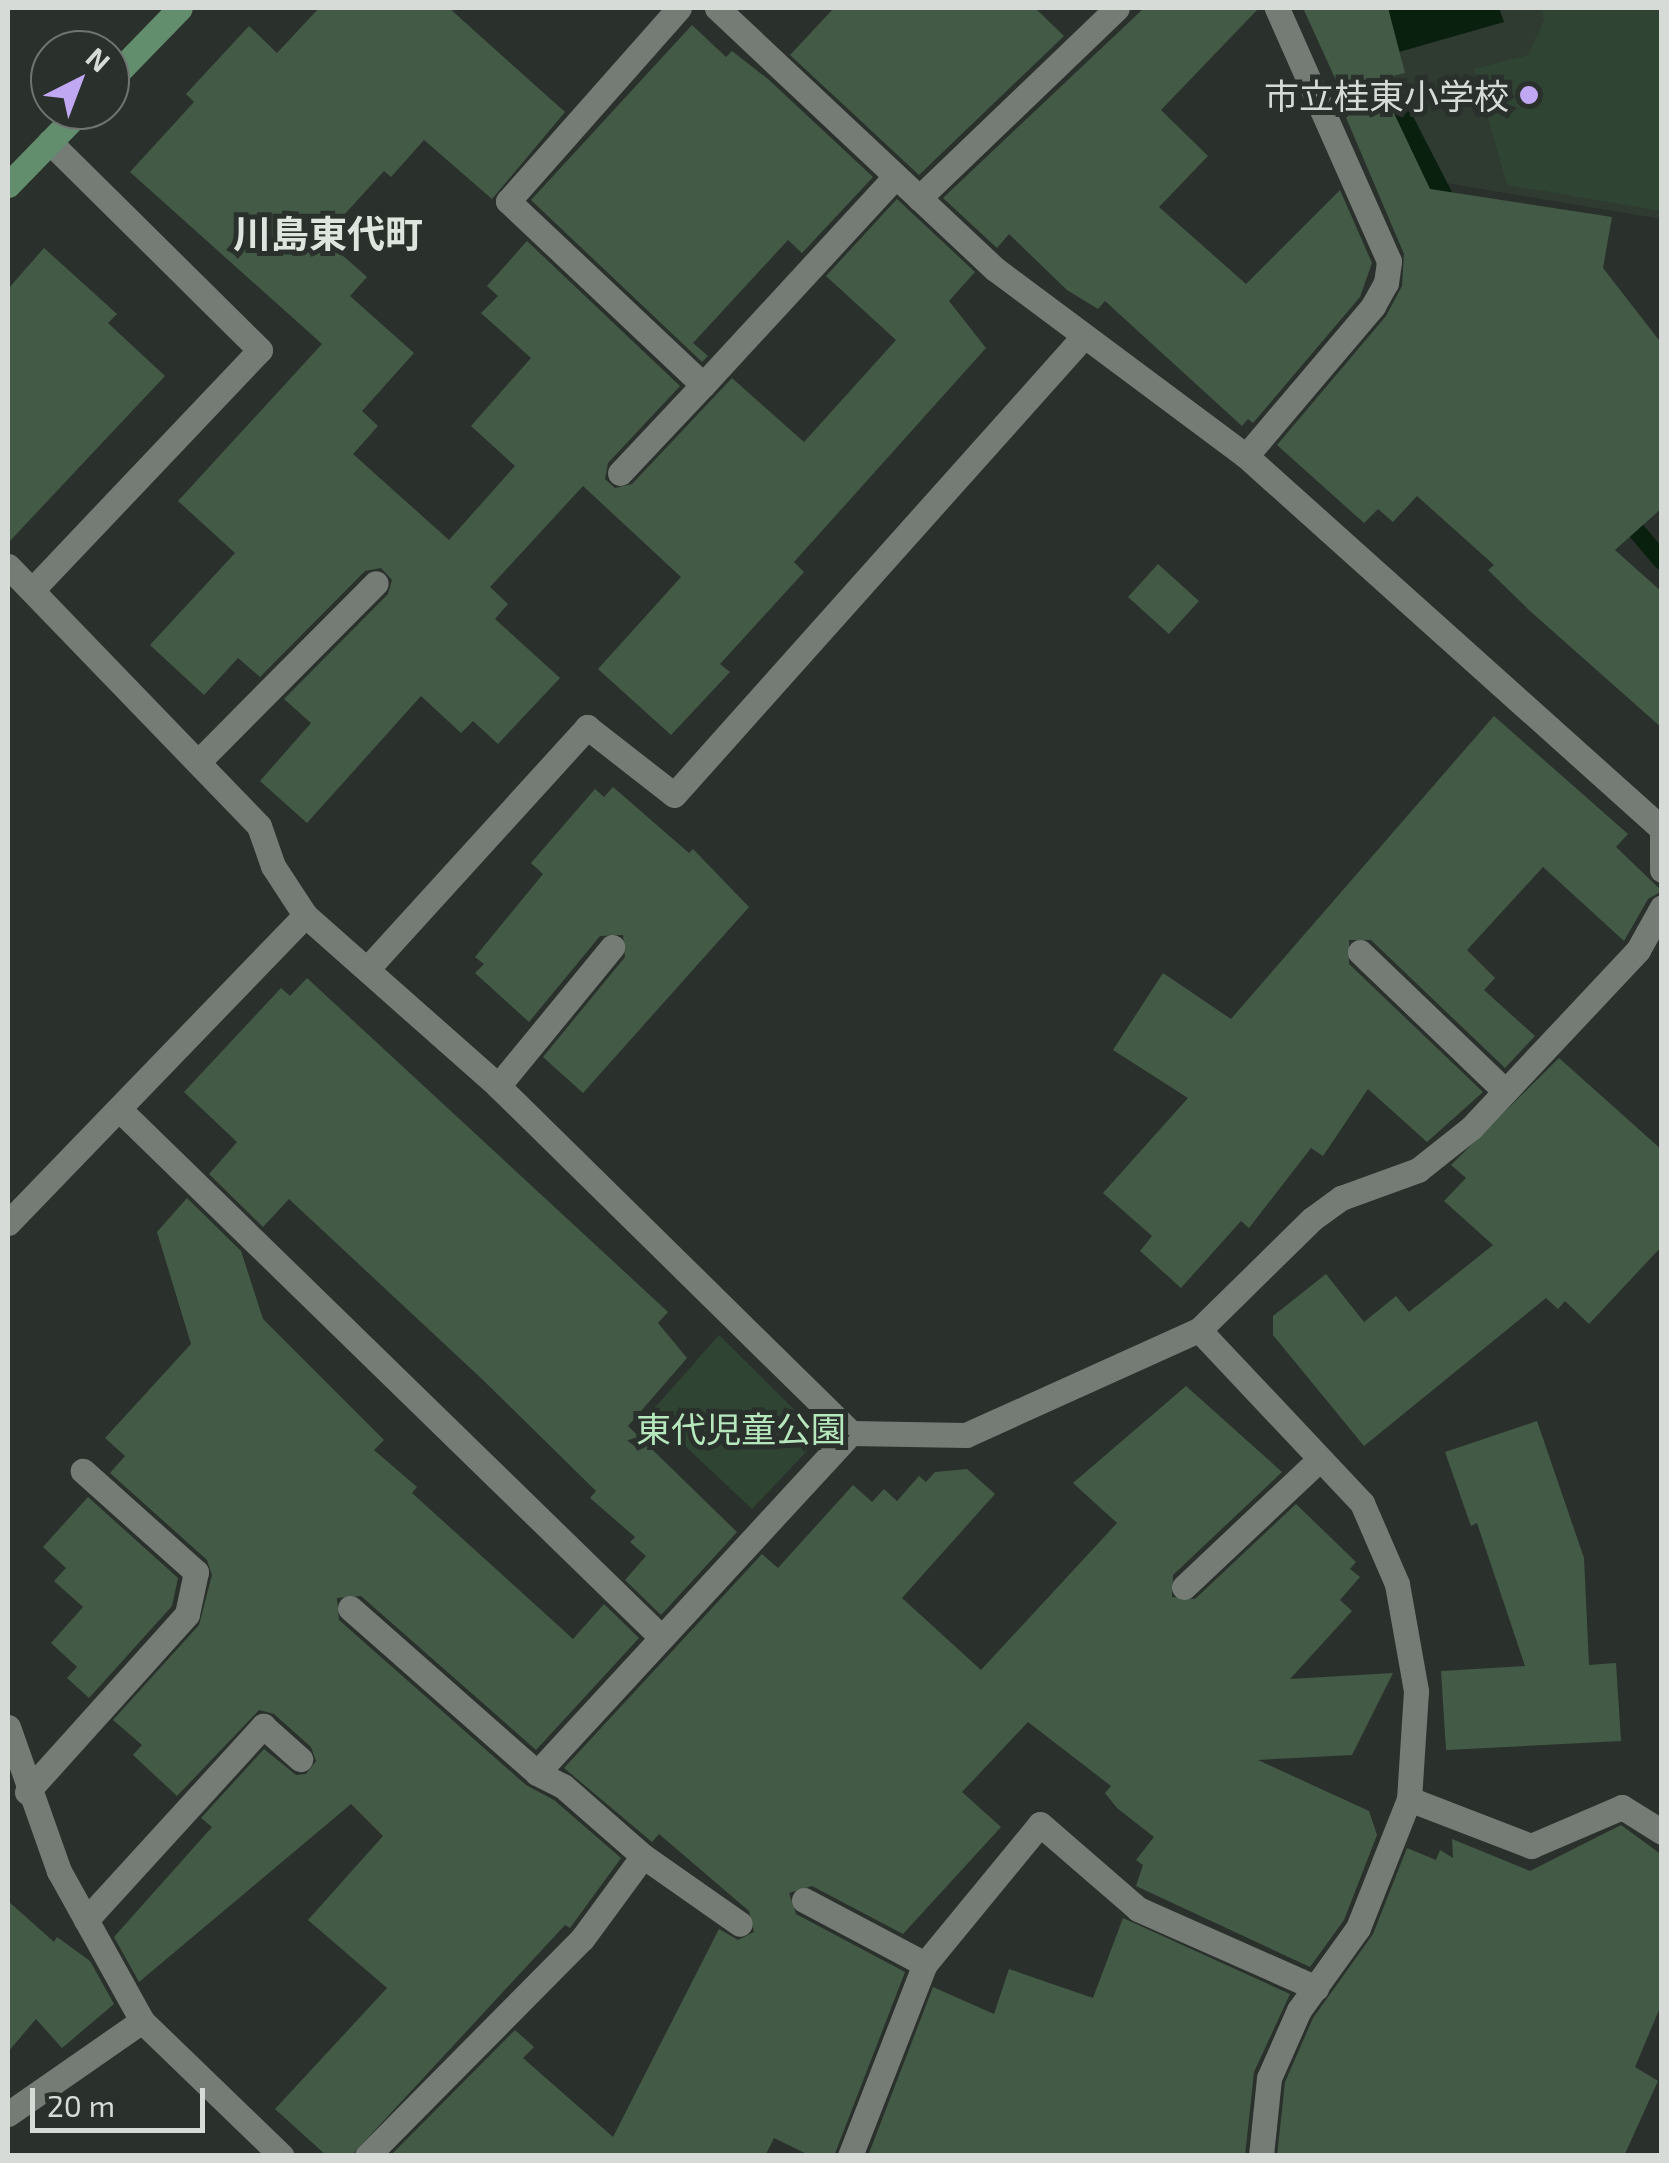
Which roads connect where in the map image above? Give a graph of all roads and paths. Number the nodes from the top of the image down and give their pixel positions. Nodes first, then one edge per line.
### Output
1 (180, 8) edge
2 (680, 8) edge
3 (717, 8) edge
4 (1117, 8) edge
5 (1277, 8) edge
6 (130, 59) edge
7 (62, 130) edge
8 (50, 142) junction
9 (896, 176) junction
10 (8, 186) edge
11 (920, 198) junction
12 (1084, 337) junction
13 (704, 385) junction
14 (1246, 456) junction
15 (620, 473) dead end
16 (8, 566) edge
17 (376, 583) dead end
18 (34, 588) junction
19 (198, 762) junction
20 (1662, 832) edge
21 (1662, 870) edge
22 (1662, 906) edge
23 (305, 915) junction
24 (612, 947) dead end
25 (1360, 952) dead end
26 (368, 968) junction
27 (498, 1086) junction
28 (1505, 1091) junction
29 (121, 1111) junction
30 (8, 1224) edge
31 (1198, 1330) junction
32 (851, 1433) junction
33 (1319, 1460) junction
34 (83, 1470) dead end
35 (1184, 1587) dead end
36 (350, 1608) dead end
37 (661, 1637) junction
38 (8, 1727) edge
39 (300, 1760) dead end
40 (537, 1773) junction
41 (27, 1792) junction
42 (1409, 1799) junction
43 (1662, 1832) edge
44 (643, 1856) junction
45 (804, 1900) dead end
46 (86, 1920) junction
47 (740, 1924) dead end
48 (925, 1964) junction
49 (1316, 1988) junction
50 (142, 2021) junction
51 (8, 2114) edge
52 (282, 2156) edge
53 (367, 2156) edge
54 (850, 2156) edge
55 (1261, 2156) edge

1 - 6 street
2 - 13 street
3 - 9 street
4 - 11 street
5 - 14 street
7 - 8 street
8 - 10 street
8 - 18 street
9 - 11 street
9 - 13 street
11 - 12 street
12 - 14 street
12 - 26 street
13 - 15 street
14 - 20 street
16 - 18 street
17 - 19 street
18 - 19 street
19 - 23 street
20 - 21 street
22 - 28 street
23 - 26 street
23 - 29 street
24 - 27 street
25 - 28 street
26 - 27 street
27 - 32 street
28 - 31 street
29 - 30 street
29 - 37 street
31 - 32 street
31 - 33 street
32 - 37 street
33 - 35 street
33 - 42 street
34 - 41 street
36 - 40 street
37 - 40 street
38 - 41 street
39 - 46 street
40 - 44 street
41 - 46 street
42 - 43 street
42 - 49 street
44 - 47 street
44 - 53 street
45 - 48 street
46 - 50 street
48 - 49 street
48 - 54 street
49 - 55 street
50 - 51 street
50 - 52 street

